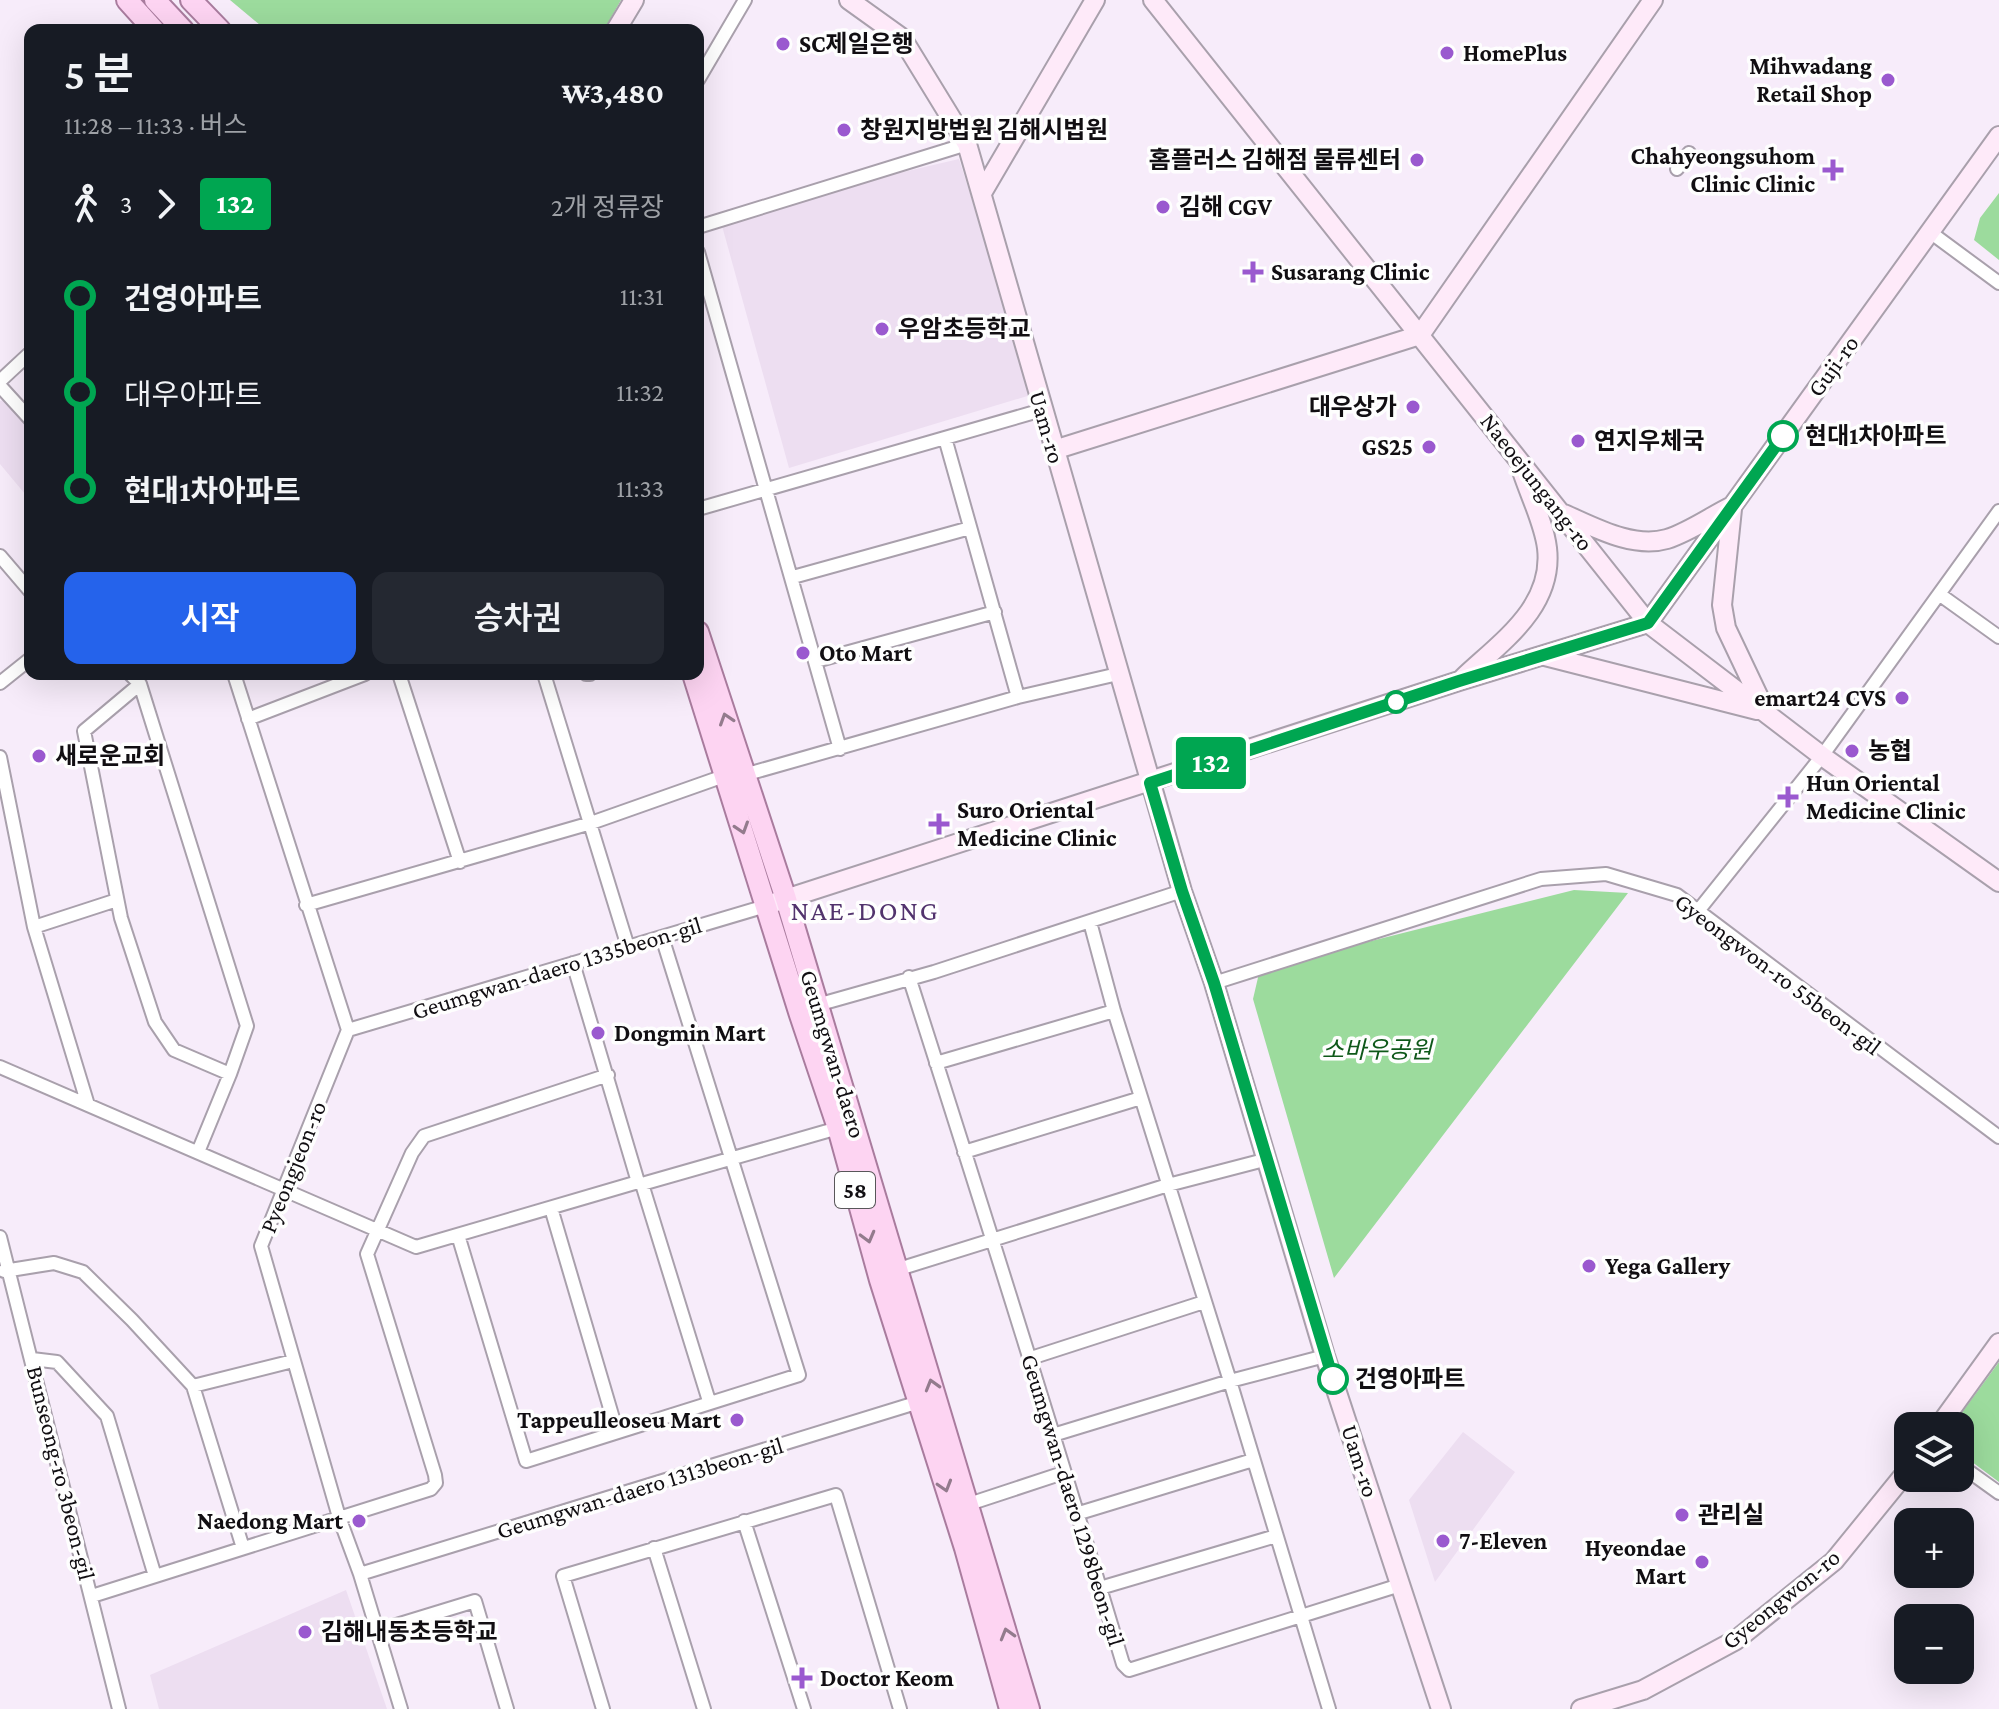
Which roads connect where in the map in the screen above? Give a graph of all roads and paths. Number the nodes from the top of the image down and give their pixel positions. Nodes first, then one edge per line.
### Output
1 (127, 0) edge
2 (155, 0) edge
3 (191, 0) edge
4 (634, 0) edge
5 (745, 0) edge
6 (849, 0) edge
7 (1095, 0) edge
8 (1153, 0) edge
9 (1653, 0) edge
10 (149, 24) edge
11 (177, 24) edge
12 (214, 24) edge
13 (620, 24) edge
14 (704, 70) edge
15 (1999, 136) edge
16 (967, 144) junction
17 (1689, 153) dead end
18 (1677, 169) dead end
19 (982, 193) junction
20 (704, 225) edge
21 (1930, 232) junction
22 (704, 273) edge
23 (1999, 283) edge
24 (1420, 335) junction
25 (24, 359) edge
26 (0, 383) edge
27 (1042, 410) junction
28 (24, 412) edge
29 (945, 438) junction
30 (1054, 450) junction
31 (1517, 457) junction
32 (767, 488) junction
33 (1733, 506) junction
34 (704, 507) edge
35 (1999, 511) edge
36 (1561, 513) junction
37 (970, 528) junction
38 (0, 556) edge
39 (793, 577) junction
40 (24, 584) edge
41 (1939, 594) junction
42 (995, 612) junction
43 (1648, 623) junction
44 (1999, 637) edge
45 (704, 656) edge
46 (1542, 656) junction
47 (816, 661) junction
48 (24, 664) edge
49 (1118, 674) junction
50 (134, 680) edge
51 (135, 680) edge
52 (236, 680) edge
53 (349, 680) edge
54 (401, 680) edge
55 (546, 680) edge
56 (695, 680) edge
57 (1459, 681) junction
58 (0, 683) edge
59 (1018, 697) junction
60 (1766, 712) junction
61 (248, 719) junction
62 (840, 749) junction
63 (1822, 756) junction
64 (0, 757) edge
65 (734, 775) junction
66 (3, 777) edge
67 (1150, 783) junction
68 (591, 823) junction
69 (460, 862) junction
70 (1999, 882) edge
71 (1182, 891) junction
72 (117, 900) junction
73 (776, 902) junction
74 (306, 905) junction
75 (1698, 911) junction
76 (1090, 922) junction
77 (34, 927) junction
78 (662, 937) junction
79 (628, 947) junction
80 (573, 963) junction
81 (909, 977) junction
82 (1214, 983) junction
83 (817, 1005) junction
84 (1114, 1011) junction
85 (348, 1030) junction
86 (936, 1063) junction
87 (0, 1067) edge
88 (230, 1074) junction
89 (608, 1075) junction
90 (1141, 1098) junction
91 (88, 1105) junction
92 (838, 1128) junction
93 (1999, 1137) edge
94 (198, 1152) junction
95 (964, 1152) junction
96 (1268, 1159) junction
97 (731, 1160) junction
98 (640, 1183) junction
99 (1168, 1185) junction
100 (283, 1190) junction
101 (551, 1208) junction
102 (378, 1230) junction
103 (458, 1235) junction
104 (0, 1237) edge
105 (991, 1241) junction
106 (899, 1269) junction
107 (4, 1271) edge
108 (1204, 1302) junction
109 (1999, 1343) edge
110 (1325, 1356) junction
111 (1031, 1358) junction
112 (32, 1359) junction
113 (293, 1361) junction
114 (1230, 1381) junction
115 (193, 1386) junction
116 (709, 1401) junction
117 (919, 1402) junction
118 (1949, 1412) edge
119 (617, 1432) junction
120 (1053, 1435) junction
121 (1253, 1460) junction
122 (1063, 1473) junction
123 (1974, 1475) edge
124 (1894, 1487) edge
125 (1999, 1493) edge
126 (969, 1504) junction
127 (1076, 1514) junction
128 (339, 1517) junction
129 (744, 1521) junction
130 (1276, 1536) junction
131 (243, 1548) junction
132 (654, 1548) junction
133 (360, 1574) junction
134 (155, 1576) junction
135 (1400, 1585) junction
136 (1100, 1588) junction
137 (92, 1596) junction
138 (1301, 1617) junction
139 (377, 1631) junction
140 (119, 1709) edge
141 (401, 1709) edge
142 (507, 1709) edge
143 (603, 1709) edge
144 (704, 1709) edge
145 (804, 1709) edge
146 (900, 1709) edge
147 (1010, 1709) edge
148 (1029, 1709) edge
149 (1329, 1709) edge
150 (1441, 1709) edge
151 (1581, 1709) edge

1 - 10 main road
2 - 11 main road
3 - 12 main road
4 - 13 street
5 - 14 street
6 - 16 street, Uam-ro
7 - 19 street
8 - 24 street, Naeoejungang-ro
9 - 24 street
15 - 21 street, Guji-ro
16 - 19 street, Uam-ro
16 - 20 street
17 - 18 street
19 - 27 street, Uam-ro
21 - 23 street
21 - 33 street, Guji-ro
22 - 32 street
24 - 30 street
24 - 31 street, Naeoejungang-ro
25 - 26 street
26 - 28 street
27 - 29 street
27 - 30 street, Uam-ro
29 - 32 street
29 - 37 street
30 - 49 street, Uam-ro
31 - 36 street, Naeoejungang-ro
31 - 57 street
32 - 34 street
32 - 39 street
33 - 36 street
33 - 43 street, Guji-ro
33 - 60 street
35 - 41 street
36 - 43 street, Naeoejungang-ro
37 - 39 street
37 - 42 street
38 - 40 street
39 - 47 street
41 - 44 street
41 - 63 street
42 - 47 street
42 - 59 street
43 - 46 street
43 - 60 street, Naeoejungang-ro
65 -> 45 main road, Geumgwan-daero
46 - 57 street
46 - 60 street
47 - 62 street
48 - 58 street
49 - 59 street
49 - 67 street, Uam-ro
50 - 72 street
51 - 88 street
52 - 61 street
53 - 61 street
54 - 69 street
55 - 68 street
56 - 65 main road, Geumgwan-daero / 58
57 - 67 street
59 - 62 street
60 - 63 street, Naeoejungang-ro
61 - 74 street
62 - 65 street
63 - 70 street, Naeoejungang-ro
63 - 75 street
64 - 66 street
65 - 68 street
65 - 73 main road, Geumgwan-daero / 58
66 - 77 street
67 - 71 street, Uam-ro
67 - 73 street
68 - 69 street
68 - 79 street
69 - 74 street
71 - 76 street
71 - 82 street, Uam-ro
72 - 77 street
72 - 88 street
73 - 78 street, Geumgwan-daero 1335beon-gil
73 - 83 main road, Geumgwan-daero
73 - 92 main road, Geumgwan-daero / 58
74 - 85 street
75 - 82 street, Gyeongwon-ro 55beon-gil
75 - 93 street, Gyeongwon-ro 55beon-gil
76 - 81 street
76 - 84 street
77 - 91 street
78 - 79 street, Geumgwan-daero 1335beon-gil
78 - 97 street
79 - 80 street, Geumgwan-daero 1335beon-gil
80 - 85 street, Geumgwan-daero 1335beon-gil
80 - 89 street
81 - 83 street
81 - 86 street, Geumgwan-daero 1298beon-gil
82 - 96 street, Uam-ro
83 - 106 main road, Geumgwan-daero
84 - 86 street
84 - 90 street
85 - 100 street, Pyeongjeon-ro
86 - 95 street, Geumgwan-daero 1298beon-gil
87 - 91 street
88 - 94 street
89 - 98 street
89 - 102 street
90 - 95 street
90 - 99 street
91 - 94 street
92 - 97 street
92 -> 117 main road, Geumgwan-daero / 58
94 - 100 street
95 - 105 street, Geumgwan-daero 1298beon-gil
96 - 99 street
96 - 110 street, Uam-ro
97 - 98 street
97 - 116 street
98 - 101 street
98 - 116 street
99 - 105 street
99 - 108 street
100 - 102 street
100 - 113 street, Pyeongjeon-ro
101 - 103 street
101 - 119 street
102 - 103 street
102 - 128 street
103 - 119 street
104 - 107 street, Bunseong-ro 3beon-gil
105 - 106 street
105 - 111 street, Geumgwan-daero 1298beon-gil
126 -> 106 main road, Geumgwan-daero
107 - 112 street, Bunseong-ro 3beon-gil
107 - 115 street
108 - 111 street
108 - 114 street
109 - 118 street
110 - 114 street
110 - 135 street, Uam-ro
111 - 120 street, Geumgwan-daero 1298beon-gil
112 - 134 street
112 - 137 street, Bunseong-ro 3beon-gil
113 - 115 street
113 - 128 street, Pyeongjeon-ro
114 - 120 street
114 - 121 street
115 - 131 street
116 - 119 street
117 - 133 street, Geumgwan-daero 1313beon-gil
117 -> 147 main road, Geumgwan-daero / 58
120 - 122 street, Geumgwan-daero 1298beon-gil
121 - 127 street
121 - 130 street
122 - 126 street
122 - 127 street, Geumgwan-daero 1298beon-gil
123 - 125 street
124 - 151 street, Gyeongwon-ro
148 -> 126 main road, Geumgwan-daero
127 - 136 street, Geumgwan-daero 1298beon-gil
128 - 131 street
128 - 133 street, Pyeongjeon-ro
129 - 132 street
129 - 145 street
129 - 146 street
130 - 136 street
130 - 138 street
131 - 134 street
132 - 143 street
132 - 144 street
133 - 139 street, Pyeongjeon-ro
134 - 137 street
135 - 138 street, Geumgwan-daero 1298beon-gil
135 - 150 street, Uam-ro
136 - 138 street, Geumgwan-daero 1298beon-gil
137 - 140 street, Bunseong-ro 3beon-gil
138 - 149 street
139 - 141 street, Pyeongjeon-ro
139 - 142 street

